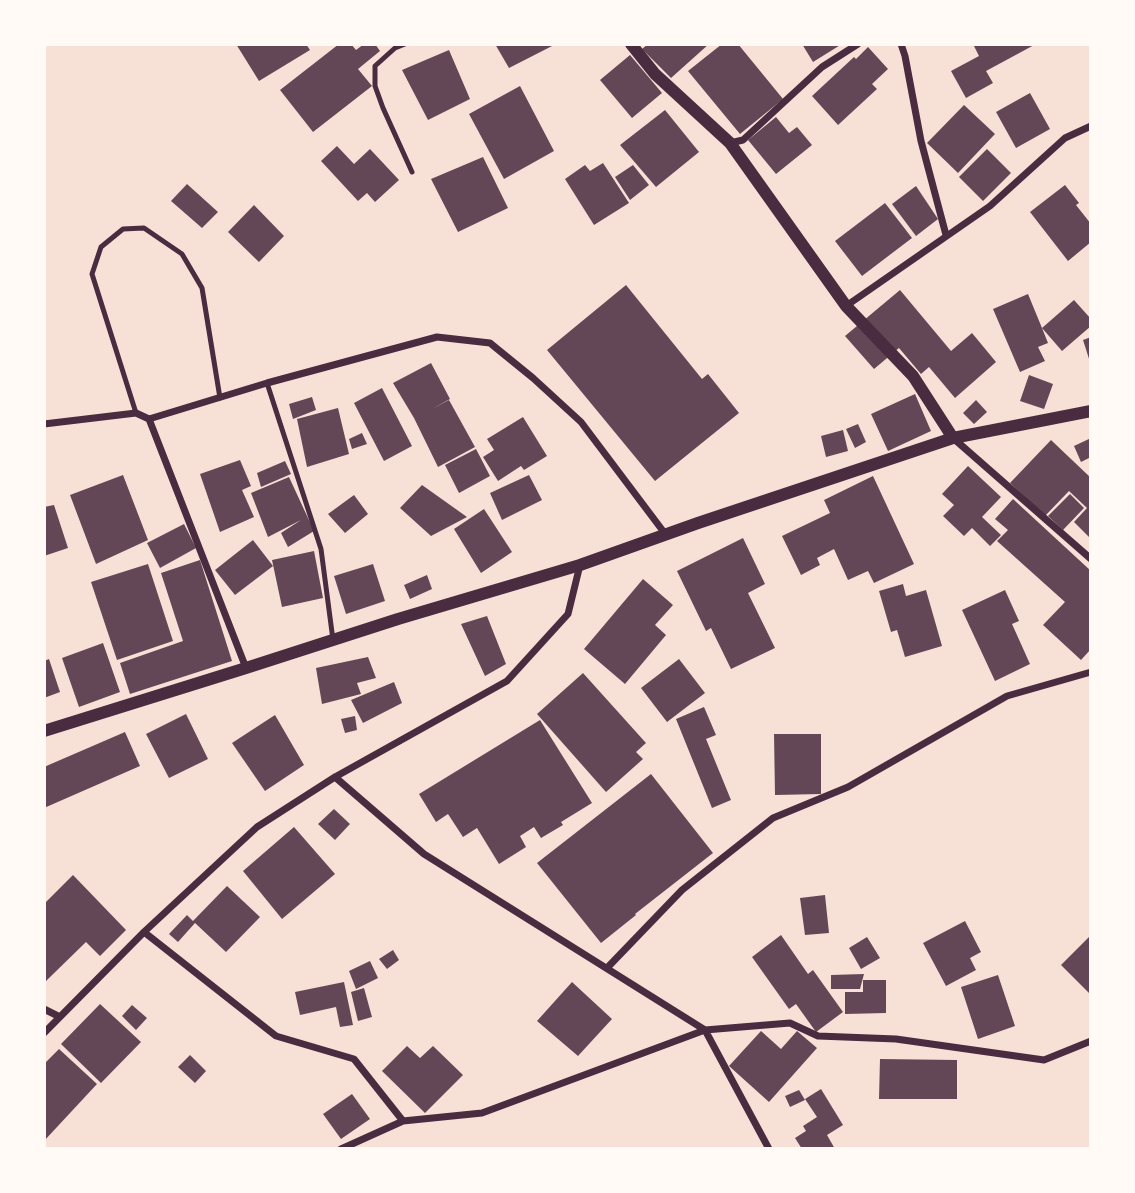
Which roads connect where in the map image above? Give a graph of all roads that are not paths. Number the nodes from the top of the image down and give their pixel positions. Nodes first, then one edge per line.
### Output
1 (405, 44) edge
2 (631, 44) edge
3 (858, 44) edge
4 (901, 44) edge
5 (1091, 126) edge
6 (730, 143) junction
7 (412, 172) dead end
8 (946, 235) junction
9 (846, 306) junction
10 (267, 383) junction
11 (220, 398) junction
12 (1091, 411) edge
13 (136, 413) junction
14 (149, 419) junction
15 (44, 424) edge
16 (953, 438) junction
17 (666, 535) junction
18 (1091, 559) edge
19 (580, 565) junction
20 (333, 640) junction
21 (246, 668) junction
22 (1091, 673) edge
23 (44, 731) edge
24 (335, 777) junction
25 (144, 932) junction
26 (607, 968) junction
27 (44, 1009) edge
28 (60, 1017) junction
29 (705, 1030) junction
30 (44, 1033) edge
31 (1091, 1041) edge
32 (403, 1121) junction
33 (341, 1149) edge
34 (769, 1149) edge

1 - 7 lane
2 - 6 street
3 - 6 street
4 - 8 street
5 - 8 street
6 - 9 street
8 - 9 street
9 - 16 street
10 - 11 street
10 - 17 street
10 - 20 lane
11 - 13 lane
11 - 14 street
12 - 16 street
13 - 14 street
13 - 15 street
14 - 21 street
16 - 17 street
16 - 18 street
17 - 19 street
19 - 20 street
19 - 24 street
20 - 21 street
21 - 23 street
22 - 26 street
24 - 25 street
24 - 26 street
25 - 28 street
25 - 32 street
26 - 29 street
27 - 28 street
28 - 30 street
29 - 31 street
29 - 32 street
29 - 34 street
32 - 33 street

